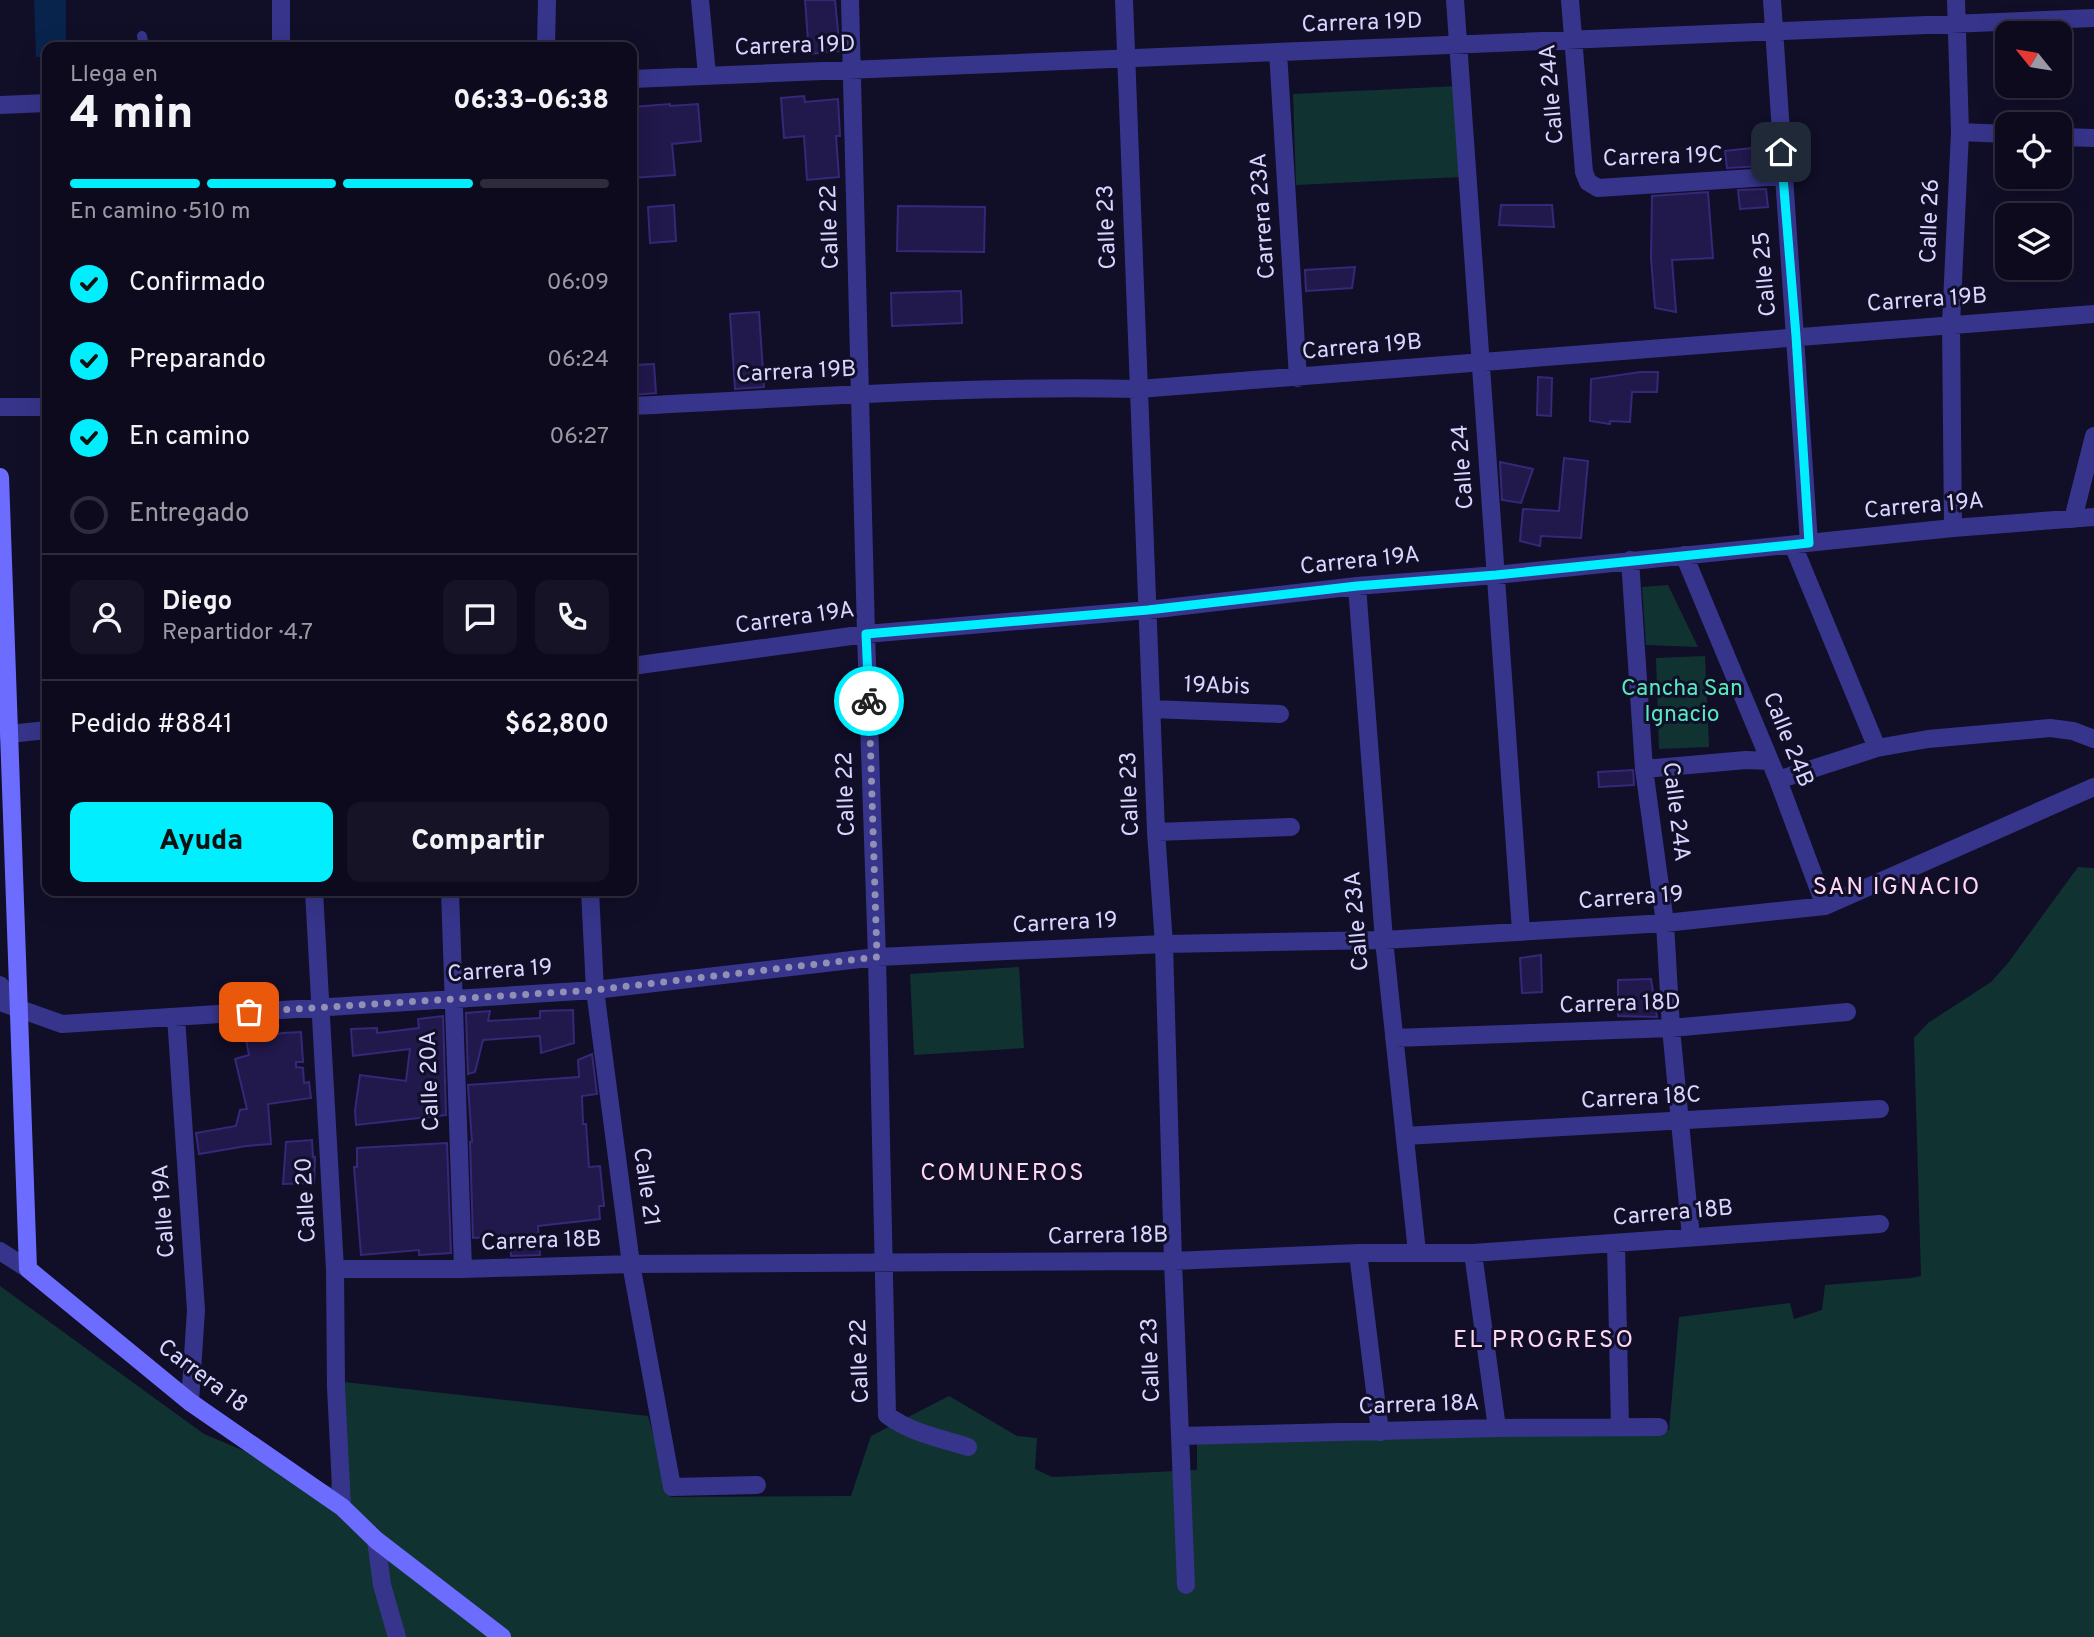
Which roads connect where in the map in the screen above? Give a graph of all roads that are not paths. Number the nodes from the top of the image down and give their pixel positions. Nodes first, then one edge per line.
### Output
1 (281, 0) edge
2 (547, 0) edge
3 (700, 0) edge
4 (850, 0) edge
5 (1124, 0) edge
6 (1455, 0) edge
7 (1570, 0) edge
8 (1772, 0) edge
9 (1956, 0) edge
10 (2094, 18) edge
11 (1956, 24) junction
12 (1774, 32) junction
13 (142, 36) dead end
14 (1573, 40) junction
15 (143, 42) edge
16 (281, 42) edge
17 (546, 42) edge
18 (1458, 45) junction
19 (1278, 52) junction
20 (1126, 58) junction
21 (851, 70) junction
22 (707, 75) junction
23 (637, 79) edge
24 (42, 103) edge
25 (0, 105) edge
26 (1960, 132) junction
27 (1995, 133) edge
28 (2072, 137) edge
29 (2094, 138) edge
30 (1783, 176) junction
31 (1588, 182) joint
32 (2094, 314) edge
33 (1951, 324) junction
34 (1796, 336) junction
35 (1481, 362) junction
36 (1298, 378) junction
37 (1139, 389) junction
38 (860, 394) junction
39 (637, 406) edge
40 (0, 407) edge
41 (42, 407) edge
42 (2094, 436) edge
43 (0, 477) edge
44 (2094, 517) edge
45 (2073, 519) junction
46 (1953, 528) junction
47 (1801, 544) junction
48 (1684, 555) junction
49 (1630, 560) junction
50 (1496, 575) junction
51 (1357, 586) junction
52 (1148, 610) junction
53 (866, 634) junction
54 (637, 665) edge
55 (1152, 709) junction
56 (1280, 715) dead end
57 (42, 730) edge
58 (4, 732) edge
59 (2094, 739) edge
60 (1877, 748) junction
61 (1769, 761) junction
62 (1644, 769) junction
63 (1778, 780) junction
64 (2094, 787) edge
65 (1291, 827) dead end
66 (1156, 832) junction
67 (314, 896) edge
68 (450, 896) edge
69 (590, 896) edge
70 (1825, 906) junction
71 (1665, 923) junction
72 (1521, 931) junction
73 (1384, 940) junction
74 (1164, 944) junction
75 (877, 957) junction
76 (0, 985) edge
77 (595, 990) junction
78 (453, 999) junction
79 (9, 1006) edge
80 (321, 1008) junction
81 (1847, 1012) dead end
82 (176, 1017) junction
83 (1671, 1028) junction
84 (1394, 1038) junction
85 (1880, 1110) dead end
86 (1680, 1122) junction
87 (1405, 1136) junction
88 (1881, 1224) dead end
89 (1690, 1237) junction
90 (1616, 1244) junction
91 (0, 1251) edge
92 (1417, 1252) junction
93 (1358, 1253) junction
94 (1474, 1253) junction
95 (1173, 1261) junction
96 (883, 1263) junction
97 (631, 1264) junction
98 (28, 1269) junction
99 (335, 1269) junction
100 (463, 1269) junction
101 (190, 1402) junction
102 (1620, 1426) junction
103 (1659, 1427) dead end
104 (1497, 1428) junction
105 (1380, 1432) junction
106 (1180, 1437) junction
107 (968, 1447) dead end
108 (757, 1486) dead end
109 (342, 1507) junction
110 (376, 1540) junction
111 (1186, 1585) dead end
112 (397, 1637) edge
113 (502, 1637) edge

1 - 16 street
2 - 17 street
3 - 22 street
4 - 21 street, Calle 22
5 - 20 street, Calle 23
6 - 18 street, Calle 24
7 - 14 street, Calle 24A
8 - 12 street, Calle 25
9 - 11 street, Calle 26
10 - 11 street, Carrera 19D
11 - 12 street, Carrera 19D
11 - 26 street, Calle 26
12 - 14 street, Carrera 19D
12 - 30 street, Calle 25
13 - 15 lane
14 - 18 street, Carrera 19D
14 - 31 street, Calle 24A
18 - 19 street, Carrera 19D
18 - 35 street, Calle 24
19 - 20 street, Carrera 19D
19 - 36 street, Carrera 23A
20 - 21 street, Carrera 19D
20 - 37 street, Calle 23
21 - 22 street, Carrera 19D
21 - 38 street, Calle 22
22 - 23 street, Carrera 19D
24 - 25 street
26 - 27 street
26 - 33 street, Calle 26
28 - 29 street
30 - 31 street, Carrera 19C
30 - 34 street, Calle 25
32 - 33 street, Carrera 19B
33 - 34 street, Carrera 19B
33 - 46 street, Calle 26
34 - 35 street, Carrera 19B
34 - 47 street, Calle 25
35 - 36 street, Carrera 19B
35 - 50 street, Calle 24
36 - 37 street, Carrera 19B
37 - 38 street, Carrera 19B
37 - 52 street, Calle 23
38 - 39 street, Carrera 19B
38 - 53 street, Calle 22
40 - 41 street
42 - 45 street
43 - 58 main road
44 - 45 street, Carrera 19A
45 - 46 street, Carrera 19A
46 - 47 street, Carrera 19A
47 - 48 street, Carrera 19A
47 - 60 street, Calle 25
48 - 49 street, Carrera 19A
48 - 61 street, Calle 24B
49 - 50 street, Carrera 19A
49 - 62 street, Calle 24A
50 - 51 street, Carrera 19A
50 - 72 street, Calle 24
51 - 52 street, Carrera 19A
51 - 73 street, Calle 23A
52 - 53 street, Carrera 19A
52 - 55 street, Calle 23
53 - 54 street, Carrera 19A
53 - 75 street, Calle 22
55 - 56 street, 19Abis
55 - 66 street, Calle 23
57 - 58 street
58 - 79 main road
59 - 60 street
60 - 63 street
61 - 62 street
61 - 63 street, Calle 24B
62 - 71 street, Calle 24A
63 - 70 street, Calle 24B
64 - 70 street, Carrera 19
65 - 66 street
66 - 74 street, Calle 23
67 - 80 street, Calle 20
68 - 78 street, Calle 20A
69 - 77 street, Calle 21
70 - 71 street, Carrera 19
71 - 72 street, Carrera 19
71 - 83 street, Calle 24A
72 - 73 street, Carrera 19
73 - 74 street, Carrera 19
73 - 84 street, Calle 23A
74 - 75 street, Carrera 19
74 - 95 street, Calle 23
75 - 77 street, Carrera 19
75 - 96 street, Calle 22
76 - 79 street
77 - 78 street, Carrera 19
77 - 97 street, Calle 21
78 - 80 street, Carrera 19
78 - 100 street, Calle 20A
79 - 82 street, Carrera 19
79 - 98 main road
80 - 82 street, Carrera 19
80 - 99 street, Calle 20
81 - 83 street, Carrera 18D
82 - 101 street, Calle 19A
83 - 84 street, Carrera 18D
83 - 86 street, Calle 24A
84 - 87 street, Calle 23A
85 - 86 street, Carrera 18C
86 - 87 street, Carrera 18C
86 - 89 street, Calle 24A
87 - 92 street, Calle 23A
88 - 89 street, Carrera 18B
89 - 90 street, Carrera 18B
90 - 94 street, Carrera 18B
90 - 102 street
91 - 98 street, Carrera 18
92 - 93 street, Carrera 18B
92 - 94 street, Carrera 18B
93 - 95 street, Carrera 18B
93 - 105 street
94 - 104 street
95 - 96 street, Carrera 18B
95 - 106 street, Calle 23
96 - 97 street, Carrera 18B
96 - 107 street, Calle 22
97 - 100 street, Carrera 18B
97 - 108 street, Calle 21
98 - 101 main road, Carrera 18
99 - 100 street, Carrera 18B
99 - 109 street, Calle 20
101 - 109 main road, Carrera 18
102 - 103 street, Carrera 18A
102 - 104 street, Carrera 18A
104 - 105 street, Carrera 18A
105 - 106 street, Carrera 18A
106 - 111 street, Calle 23
109 - 110 main road, Carrera 18
110 - 112 street
110 - 113 main road, Carrera 18

